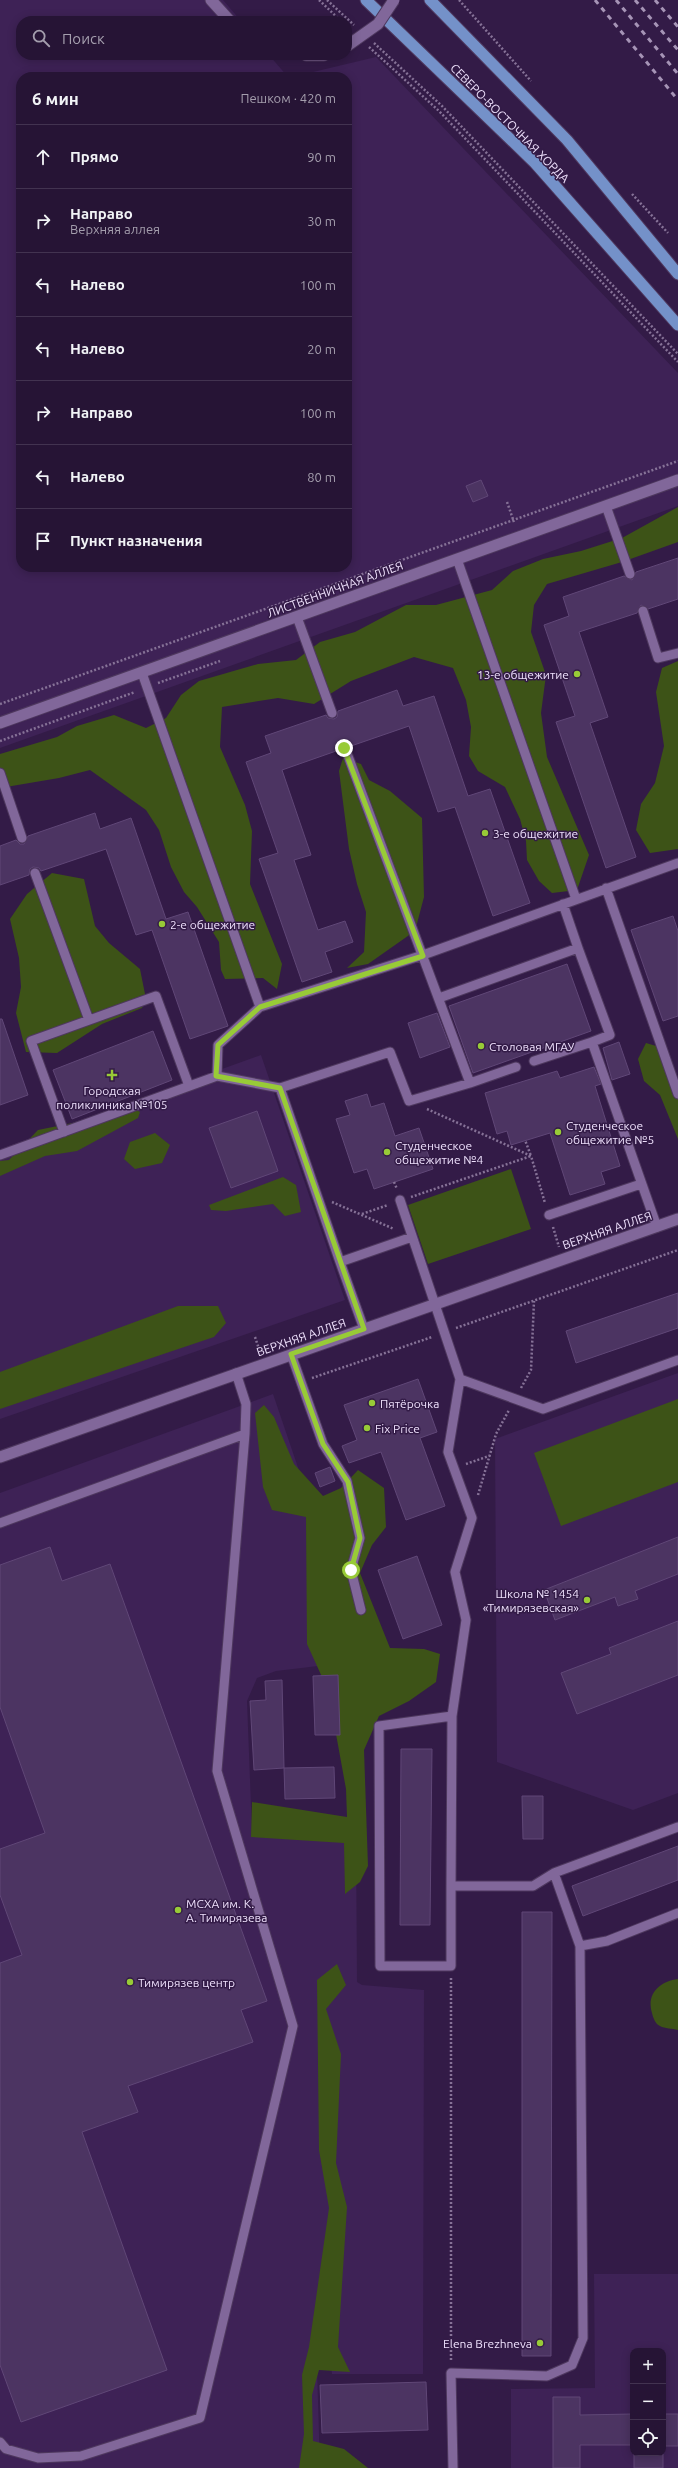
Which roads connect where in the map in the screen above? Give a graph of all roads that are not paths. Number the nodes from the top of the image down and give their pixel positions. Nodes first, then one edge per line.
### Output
1 (211, 0) edge
2 (366, 0) edge
3 (394, 0) edge
4 (430, 0) edge
5 (225, 16) edge
6 (352, 42) edge
7 (678, 274) edge
8 (678, 325) edge
9 (678, 480) edge
10 (606, 506) junction
11 (457, 559) junction
12 (630, 574) dead end
13 (643, 611) dead end
14 (297, 617) junction
15 (678, 653) edge
16 (142, 672) junction
17 (332, 713) dead end
18 (0, 723) edge
19 (344, 748) dead end
20 (0, 773) edge
21 (22, 838) dead end
22 (678, 864) edge
23 (35, 874) dead end
24 (606, 888) junction
25 (576, 899) junction
26 (563, 904) junction
27 (578, 948) junction
28 (423, 956) junction
29 (439, 998) junction
30 (260, 1007) junction
31 (89, 1020) junction
32 (592, 1042) junction
33 (534, 1061) dead end
34 (516, 1067) dead end
35 (216, 1076) junction
36 (470, 1082) junction
37 (189, 1086) junction
38 (280, 1088) junction
39 (678, 1094) edge
40 (64, 1132) junction
41 (0, 1155) edge
42 (641, 1184) junction
43 (400, 1200) road end
44 (549, 1215) road end
45 (678, 1219) edge
46 (657, 1227) junction
47 (412, 1237) junction
48 (340, 1262) junction
49 (434, 1304) junction
50 (364, 1329) junction
51 (291, 1354) junction
52 (678, 1360) edge
53 (236, 1373) junction
54 (460, 1379) junction
55 (245, 1434) junction
56 (0, 1456) edge
57 (0, 1523) edge
58 (361, 1610) dead end
59 (452, 1716) junction
60 (678, 1827) edge
61 (554, 1873) junction
62 (451, 1886) junction
63 (678, 1914) edge
64 (580, 1946) junction
65 (0, 2442) edge
66 (453, 2468) edge

1 - 5 street
2 - 8 main road, СЕВЕРО-ВОСТОЧНАЯ ХОРДА
3 - 6 street, bridge
4 - 7 main road, СЕВЕРО-ВОСТОЧНАЯ ХОРДА
9 - 10 street, ЛИСТВЕННИЧНАЯ АЛЛЕЯ
10 - 11 street, ЛИСТВЕННИЧНАЯ АЛЛЕЯ
10 - 12 lane
11 - 14 street, ЛИСТВЕННИЧНАЯ АЛЛЕЯ
11 - 25 lane
13 - 15 lane
14 - 16 street, ЛИСТВЕННИЧНАЯ АЛЛЕЯ
14 - 17 lane
16 - 18 street, ЛИСТВЕННИЧНАЯ АЛЛЕЯ
16 - 30 lane
19 - 28 lane
20 - 21 lane
22 - 24 lane
23 - 31 lane
24 - 25 lane
24 - 39 lane
25 - 26 lane
26 - 27 lane
26 - 28 lane
27 - 29 lane
27 - 32 lane
28 - 29 lane
28 - 30 lane
29 - 36 lane
30 - 35 lane
31 - 37 lane
31 - 40 lane
32 - 33 lane
32 - 42 lane
34 - 36 lane
35 - 37 lane
35 - 38 lane
36 - 38 lane
37 - 40 lane
38 - 48 lane
40 - 41 lane
42 - 44 lane
42 - 46 lane
43 - 47 lane
45 - 46 street, ВЕРХНЯЯ АЛЛЕЯ
46 - 49 street, ВЕРХНЯЯ АЛЛЕЯ
47 - 48 lane
47 - 49 lane
48 - 50 lane
49 - 50 street, ВЕРХНЯЯ АЛЛЕЯ
49 - 54 lane
50 - 51 street, ВЕРХНЯЯ АЛЛЕЯ
51 - 53 street, ВЕРХНЯЯ АЛЛЕЯ
51 - 58 lane
52 - 54 lane
53 - 55 lane
53 - 56 street, ВЕРХНЯЯ АЛЛЕЯ
54 - 59 lane
55 - 57 lane
55 - 65 lane
59 - 62 lane
59 - 62 lane
60 - 61 lane
61 - 62 lane
61 - 64 lane
63 - 64 lane
64 - 66 lane

